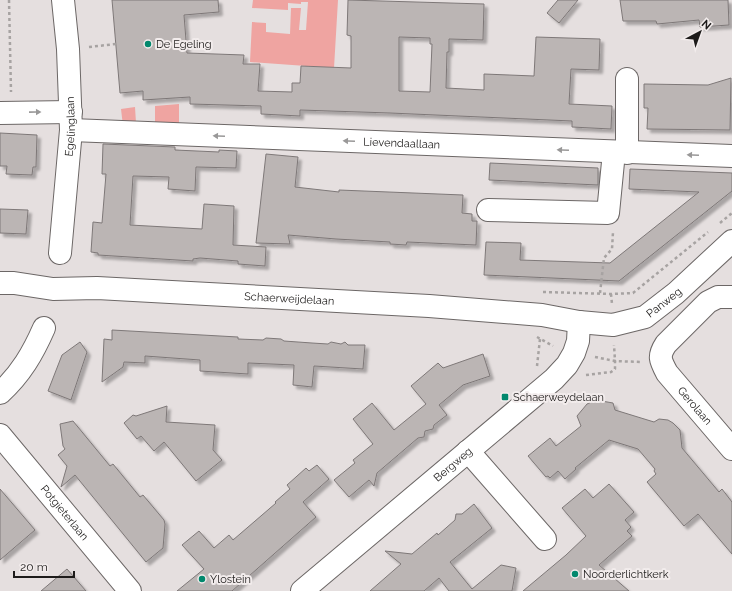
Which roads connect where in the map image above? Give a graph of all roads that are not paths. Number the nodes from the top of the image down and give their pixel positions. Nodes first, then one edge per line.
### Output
1 (63, 0) edge
2 (626, 80) dead end
3 (6, 113) edge
4 (71, 121) junction
5 (620, 152) junction
6 (732, 156) edge
7 (488, 210) dead end
8 (732, 241) edge
9 (60, 253) dead end
10 (0, 283) edge
11 (732, 297) edge
12 (579, 322) junction
13 (44, 328) dead end
14 (0, 393) edge
15 (0, 435) edge
16 (732, 449) edge
17 (468, 451) junction
18 (545, 539) dead end
19 (130, 591) edge
20 (302, 591) edge

1 - 4 street, Egelinglaan
2 - 5 street
3 -> 4 street, Lievendaallaan
5 -> 4 street, Lievendaallaan
4 - 9 street, Egelinglaan
6 -> 5 street, Lievendaallaan
5 - 7 street
8 - 12 street, Panweg
10 - 12 street, Schaerweijdelaan
11 - 16 street, Gerolaan
12 - 17 street, Bergweg
13 - 14 street
15 - 19 street, Potgieterlaan
17 - 18 street
17 - 20 street, Bergweg

